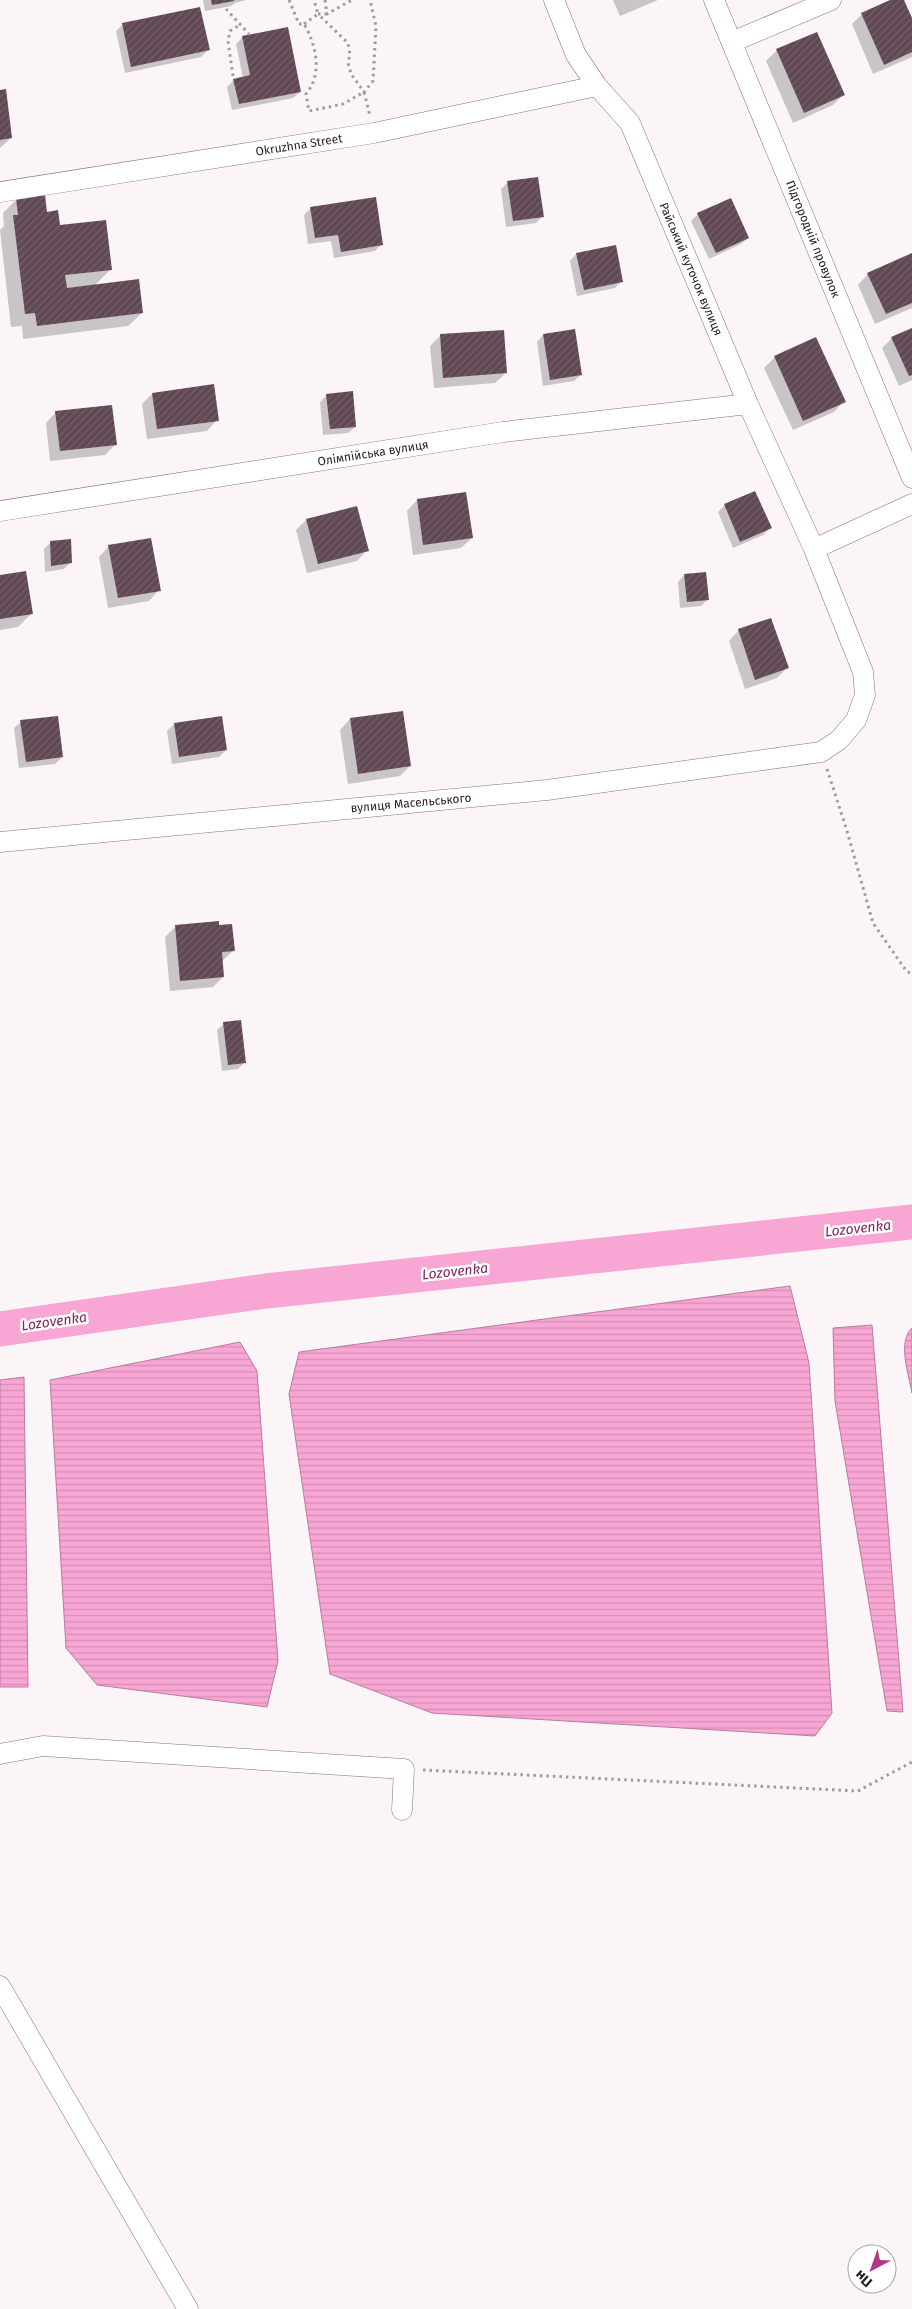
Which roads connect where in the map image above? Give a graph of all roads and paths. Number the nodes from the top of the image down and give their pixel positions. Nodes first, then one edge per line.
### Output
1 (289, 0) edge
2 (314, 0) edge
3 (325, 0) edge
4 (352, 0) edge
5 (370, 0) edge
6 (554, 0) edge
7 (714, 0) edge
8 (831, 0) edge
9 (226, 9) dead end
10 (318, 14) junction
11 (326, 14) junction
12 (241, 24) junction
13 (304, 24) junction
14 (249, 34) dead end
15 (732, 42) junction
16 (233, 76) dead end
17 (597, 86) junction
18 (364, 92) junction
19 (374, 133) junction
20 (0, 192) edge
21 (748, 404) junction
22 (912, 478) edge
23 (912, 504) edge
24 (0, 510) edge
25 (814, 549) junction
26 (821, 752) junction
27 (0, 842) edge
28 (912, 973) edge
29 (0, 1754) edge
30 (912, 1762) edge
31 (404, 1769) junction
32 (402, 1810) dead end
33 (0, 1986) edge
34 (188, 2309) edge

1 - 13 path
2 - 10 path
3 - 11 path
4 - 11 path
5 - 18 path
6 - 17 street, Райський куточок вулиця
7 - 15 street, Підгородній провулок
8 - 15 street
9 - 12 path
10 - 11 path
10 - 13 path
10 - 18 path
12 - 14 path
12 - 16 path
13 - 18 path
15 - 22 street, Підгородній провулок
17 - 19 street, Okruzhna Street
17 - 21 street, Райський куточок вулиця
18 - 19 path
19 - 20 street, Okruzhna Street
21 - 24 street, Олімпійська вулиця
21 - 25 street, Райський куточок вулиця
23 - 25 street
25 - 26 street, Райський куточок вулиця
26 - 27 street, вулиця Масельського
26 - 28 path
29 - 31 street
30 - 31 path
31 - 32 street
33 - 34 street

